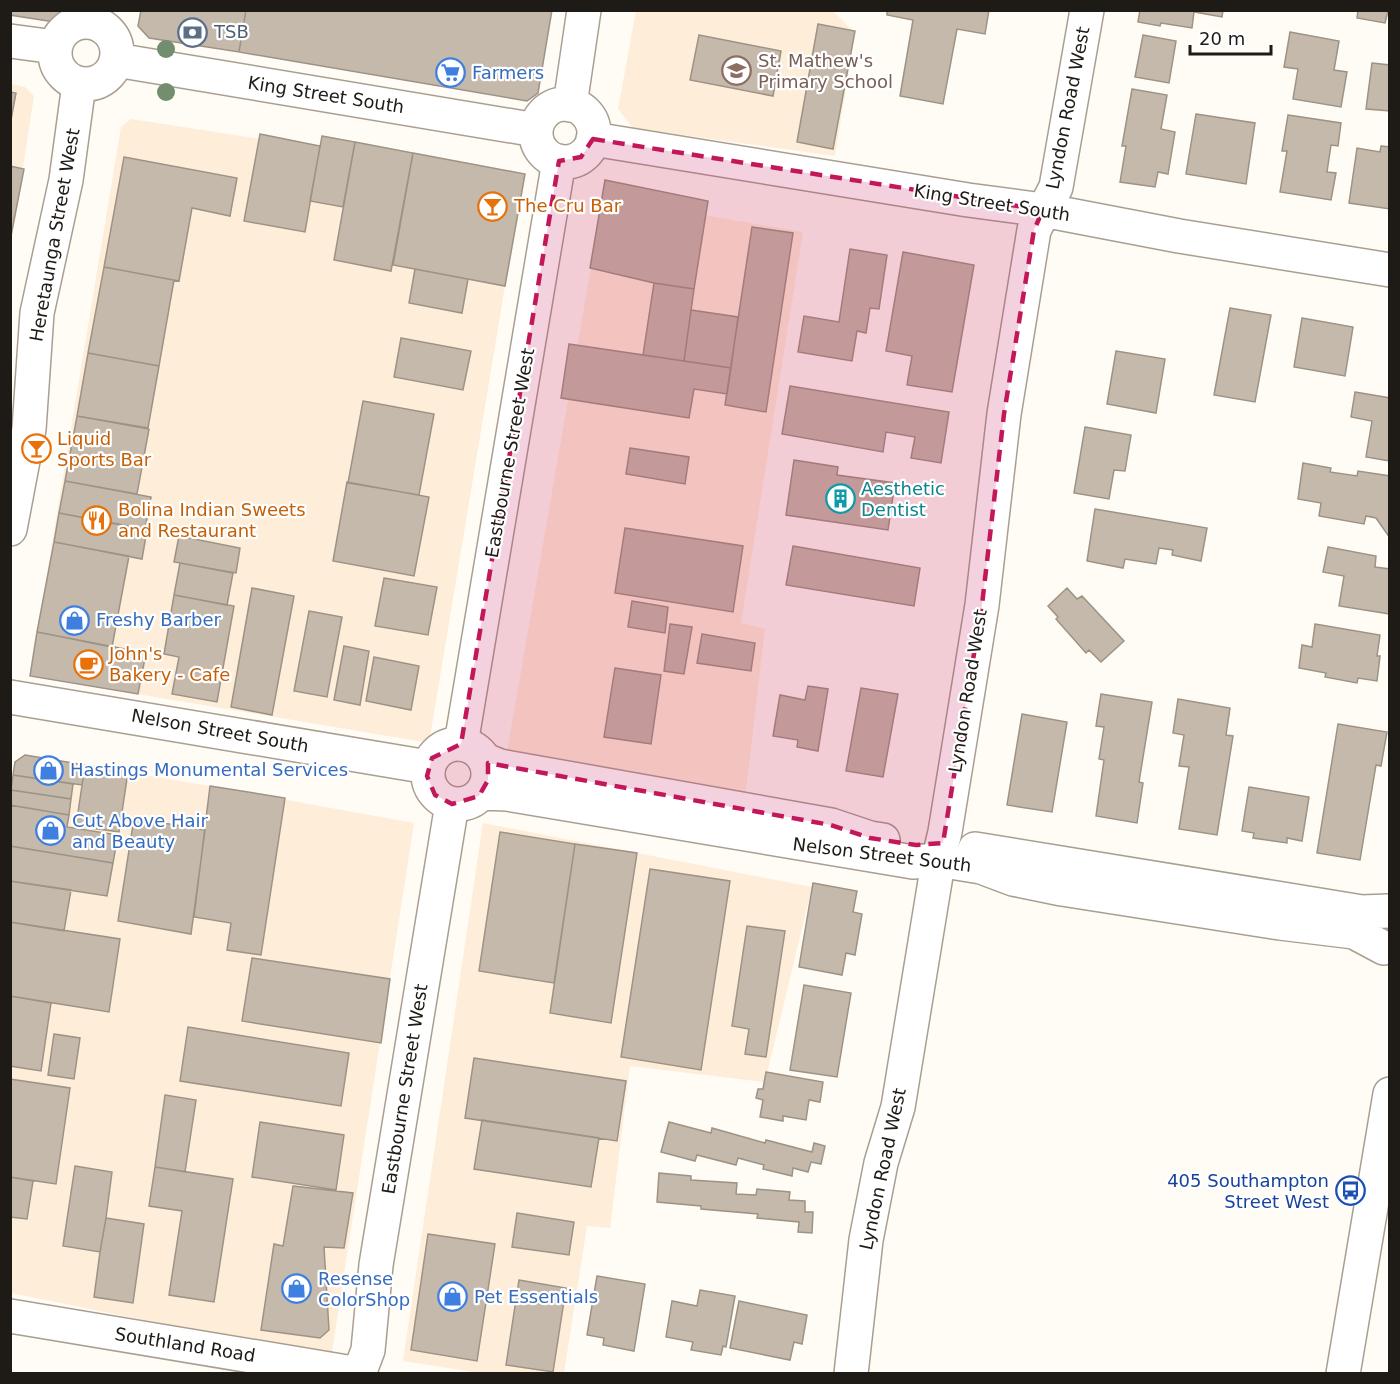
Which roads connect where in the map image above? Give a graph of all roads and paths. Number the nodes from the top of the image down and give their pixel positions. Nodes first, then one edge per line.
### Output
1 (584, 10) edge
2 (1087, 10) edge
3 (91, 16) edge
4 (10, 41) edge
5 (55, 47) junction
6 (116, 60) junction
7 (79, 84) junction
8 (570, 105) junction
9 (536, 130) junction
10 (593, 139) junction
11 (559, 161) junction
12 (1043, 210) junction
13 (1389, 270) edge
14 (10, 529) edge
15 (10, 697) edge
16 (473, 752) junction
17 (428, 766) junction
18 (467, 799) junction
19 (940, 852) junction
20 (1389, 910) edge
21 (1387, 952) edge
22 (1389, 1094) edge
23 (10, 1316) edge
24 (359, 1374) edge
25 (851, 1374) edge
26 (1343, 1374) edge

1 - 8 street
2 - 12 street, Lyndon Road West
3 - 5 street
3 - 6 street
4 - 5 street
5 - 7 street
6 - 7 street
6 - 9 street, King Street South
7 - 14 street, Heretaunga Street West
8 - 9 street
8 - 10 street
9 - 11 street
10 - 11 street
10 - 12 street, King Street South
11 - 16 street, Eastbourne Street West
12 - 13 street, King Street South
12 - 19 street, Lyndon Road West
15 - 17 street, Nelson Street South
16 - 17 street
16 - 18 street
16 - 19 street, Nelson Street South
17 - 18 street
18 - 19 street, Nelson Street South
18 - 24 street, Eastbourne Street West
19 - 20 street, Nelson Street South
19 - 21 street, Nelson Street South
19 - 25 street, Lyndon Road West
20 - 21 street
22 - 26 street
23 - 24 street, Southland Road

